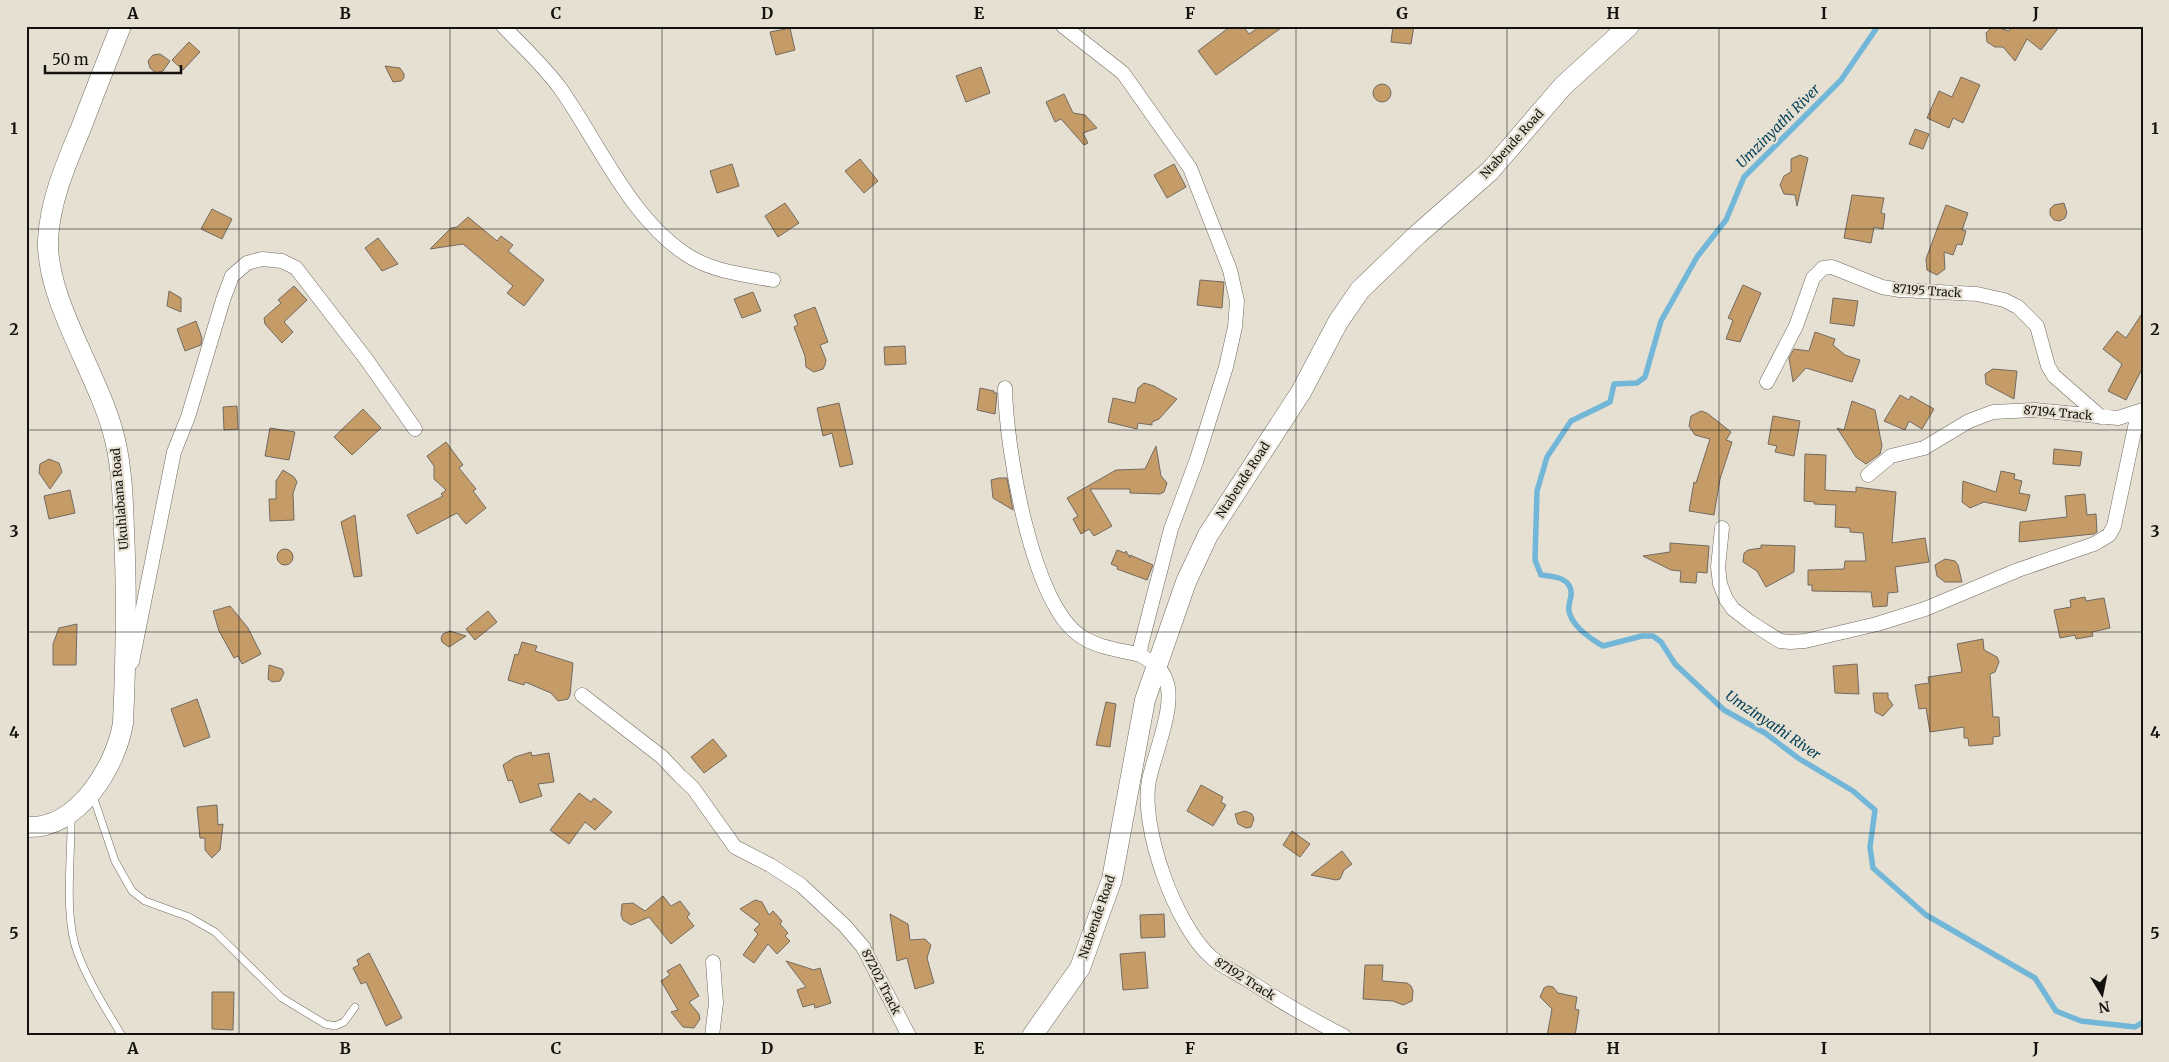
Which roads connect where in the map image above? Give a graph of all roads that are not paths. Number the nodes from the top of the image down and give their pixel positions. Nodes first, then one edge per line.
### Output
1 (121, 26) edge
2 (504, 26) edge
3 (1062, 26) edge
4 (1629, 26) edge
5 (773, 280) dead end
6 (1767, 382) dead end
7 (1004, 388) dead end
8 (2140, 411) edge
9 (2101, 417) junction
10 (415, 429) dead end
11 (1868, 475) dead end
12 (1722, 528) dead end
13 (1149, 660) junction
14 (124, 686) junction
15 (582, 695) dead end
16 (91, 792) junction
17 (71, 811) junction
18 (26, 827) edge
19 (713, 962) dead end
20 (355, 1007) dead end
21 (122, 1036) edge
22 (712, 1036) edge
23 (909, 1036) edge
24 (1032, 1036) edge
25 (1344, 1036) edge

1 - 14 street, Ukuhlabana Road
2 - 5 street
3 - 13 street
4 - 13 street, Ntabende Road
6 - 9 street, 87195 Track
7 - 13 street
8 - 9 street, 87194 Track
8 - 12 street
9 - 11 street, 87194 Track
10 - 14 street
13 - 24 street, Ntabende Road
13 - 25 street, 87192 Track
14 - 16 street, Ukuhlabana Road
15 - 23 street, 87202 Track
16 - 17 street, Ukuhlabana Road
16 - 20 lane
17 - 18 street, Ukuhlabana Road
17 - 21 lane
19 - 22 street

